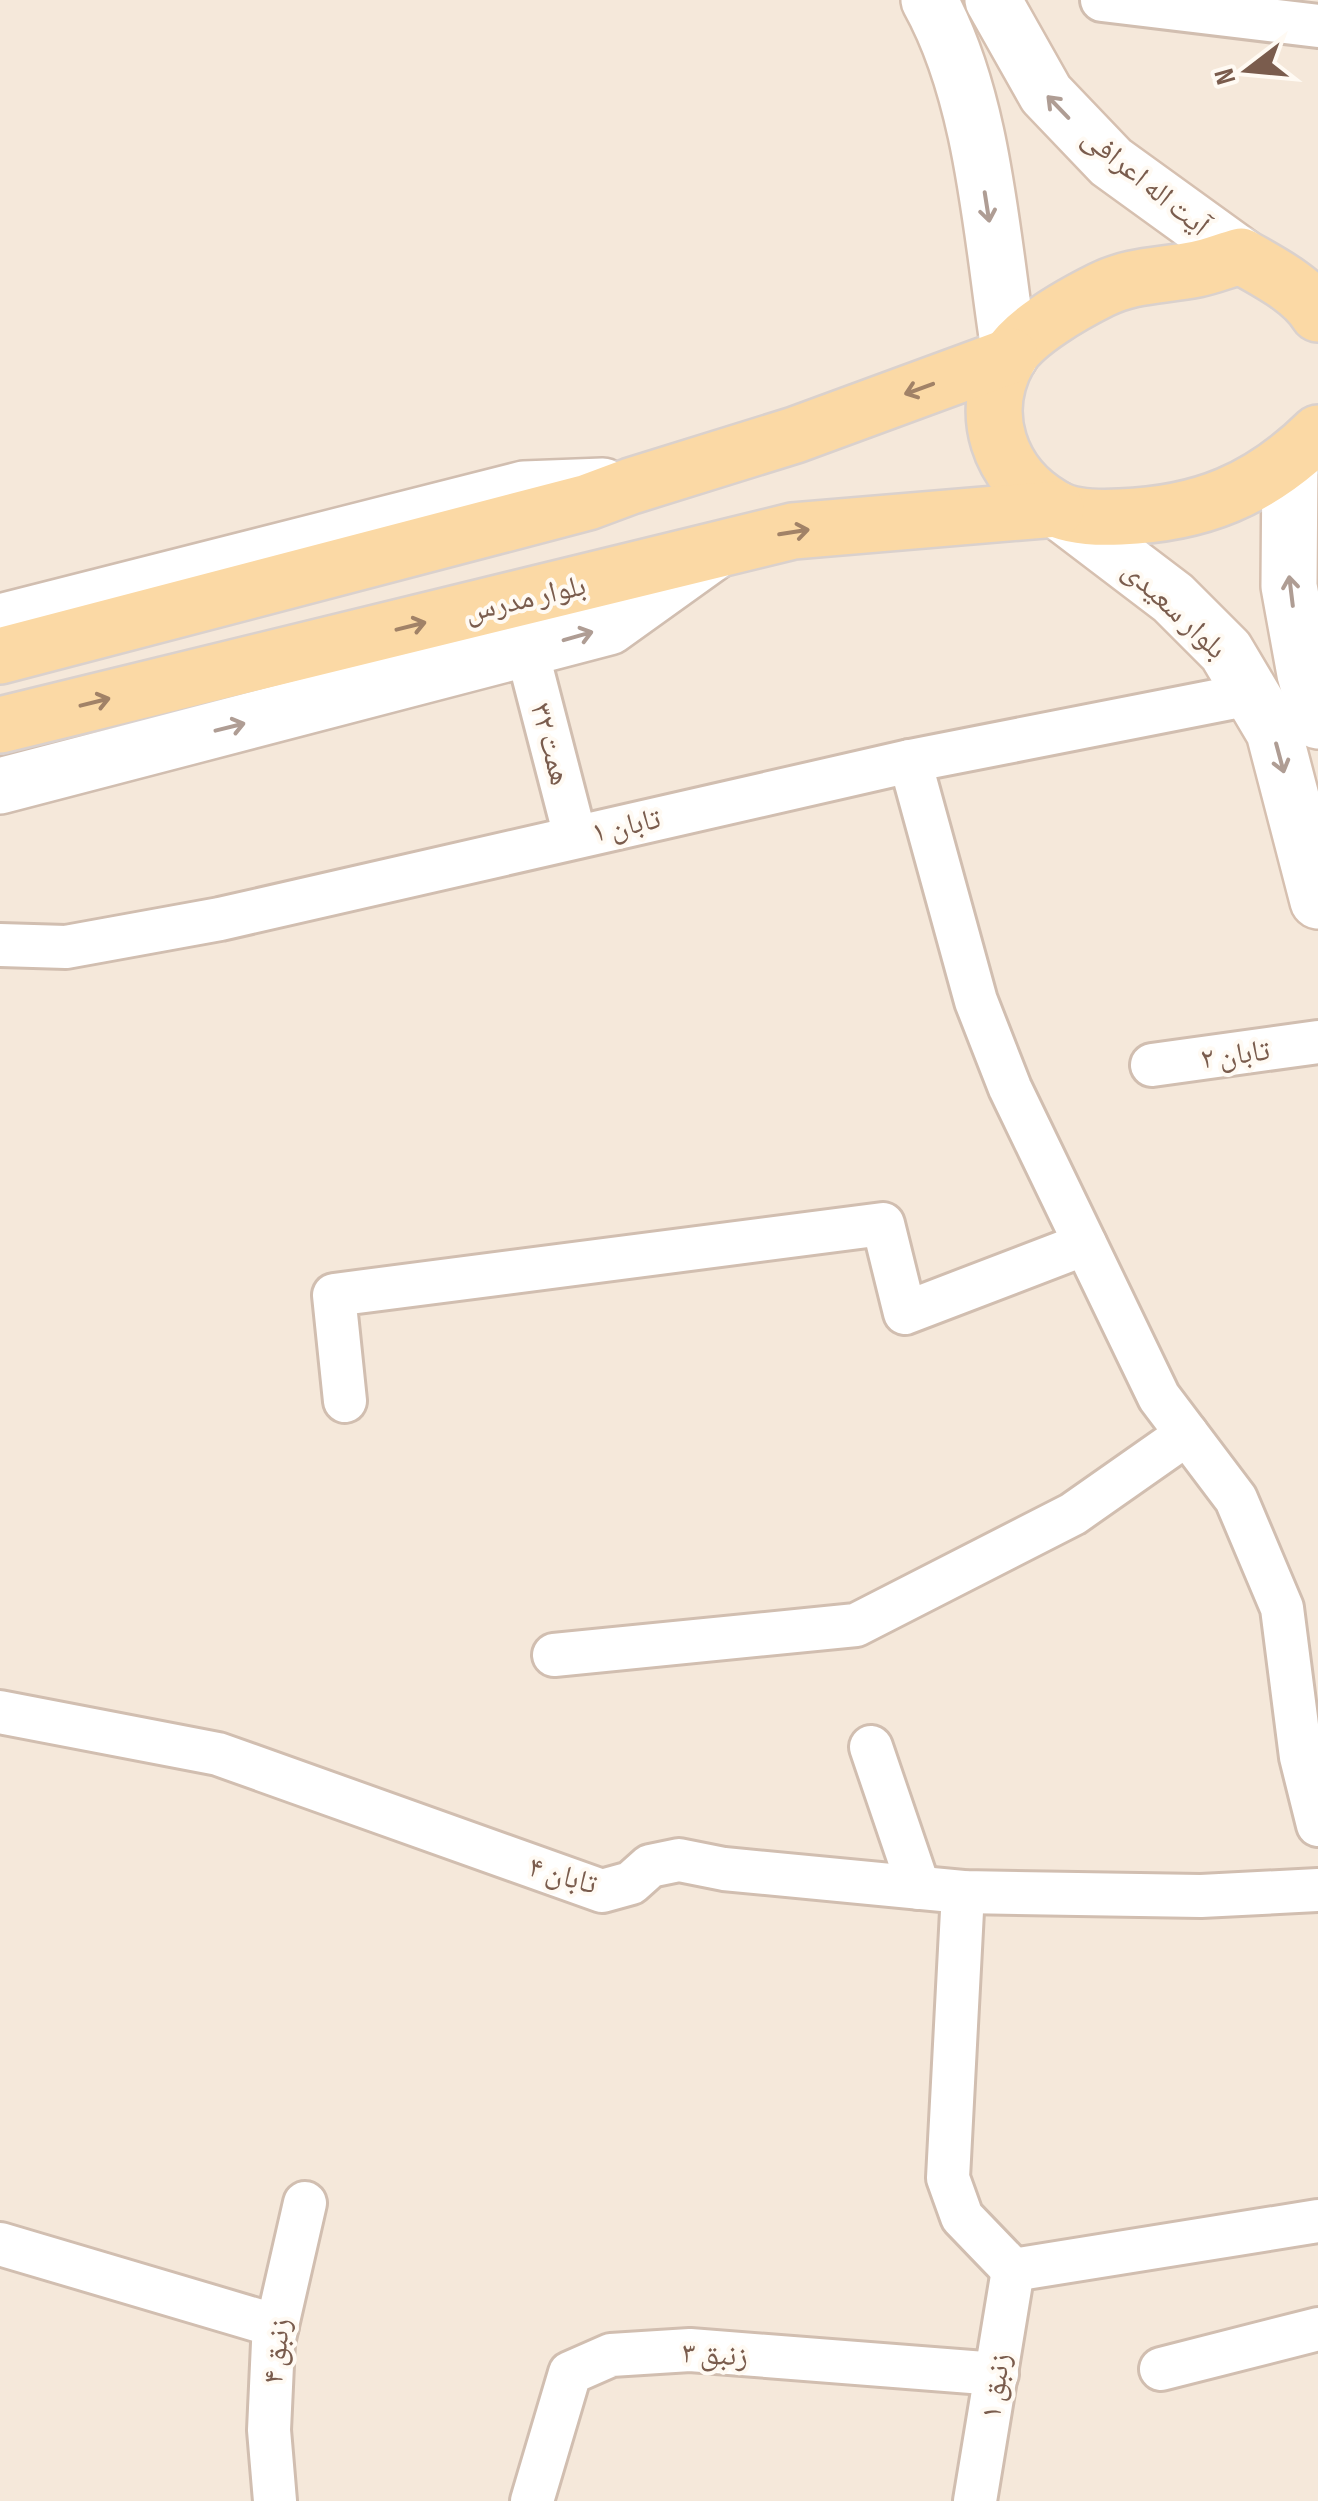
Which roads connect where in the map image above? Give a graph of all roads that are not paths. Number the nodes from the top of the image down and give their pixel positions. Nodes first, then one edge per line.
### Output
1 (992, 0) edge
2 (1102, 0) edge
3 (933, 6) edge
4 (1318, 26) edge
5 (1278, 269) edge
6 (1318, 314) edge
7 (1010, 356) junction
8 (1304, 447) edge
9 (630, 486) junction
10 (1056, 510) junction
11 (715, 551) junction
12 (0, 622) edge
13 (527, 651) junction
14 (0, 656) edge
15 (1314, 690) edge
16 (1251, 694) junction
17 (0, 724) edge
18 (910, 761) junction
19 (0, 786) edge
20 (576, 836) junction
21 (1318, 901) edge
22 (0, 945) edge
23 (1318, 1042) edge
24 (1152, 1065) dead end
25 (1085, 1244) junction
26 (345, 1401) dead end
27 (1186, 1434) junction
28 (554, 1655) dead end
29 (0, 1712) edge
30 (870, 1747) dead end
31 (1318, 1825) edge
32 (919, 1888) junction
33 (1318, 1890) edge
34 (964, 1892) junction
35 (305, 2203) dead end
36 (1318, 2221) edge
37 (0, 2244) edge
38 (1013, 2270) junction
39 (277, 2326) junction
40 (1318, 2329) edge
41 (1161, 2368) dead end
42 (997, 2374) junction
43 (275, 2501) edge
44 (532, 2501) edge
45 (974, 2501) edge

5 -> 1 main road, آیت اله اعرافی
2 - 4 street
3 -> 7 main road
5 - 6 main road
5 - 7 main road
7 -> 9 main road
7 - 10 main road
8 - 10 main road, بلوار مدرس
15 -> 8 main road
9 - 12 main road
9 - 14 main road
11 -> 10 main road, بلوار مدرس
10 - 16 main road, بلوار سعیدی
13 -> 11 main road
17 -> 11 main road, بلوار مدرس
19 -> 13 main road
13 - 20 street, همت ۳۲
16 - 18 street, تابان ۱
16 -> 21 main road, بلوار سعیدی
18 - 20 street, تابان ۱
18 - 25 street
20 - 22 street, تابان ۱
23 - 24 street, تابان ۲
25 - 26 street
25 - 27 street
27 - 28 street
27 - 31 street
29 - 32 street, تابان ۴
30 - 32 street
32 - 34 street, تابان ۴
33 - 34 street, تابان ۴
34 - 38 street
35 - 39 street, زنبق ۴
36 - 38 street
37 - 39 street
38 - 42 street, زنبق ۱
39 - 43 street, زنبق ۴
40 - 41 street
42 - 44 street, زنبق ۳
42 - 45 street, زنبق ۱

